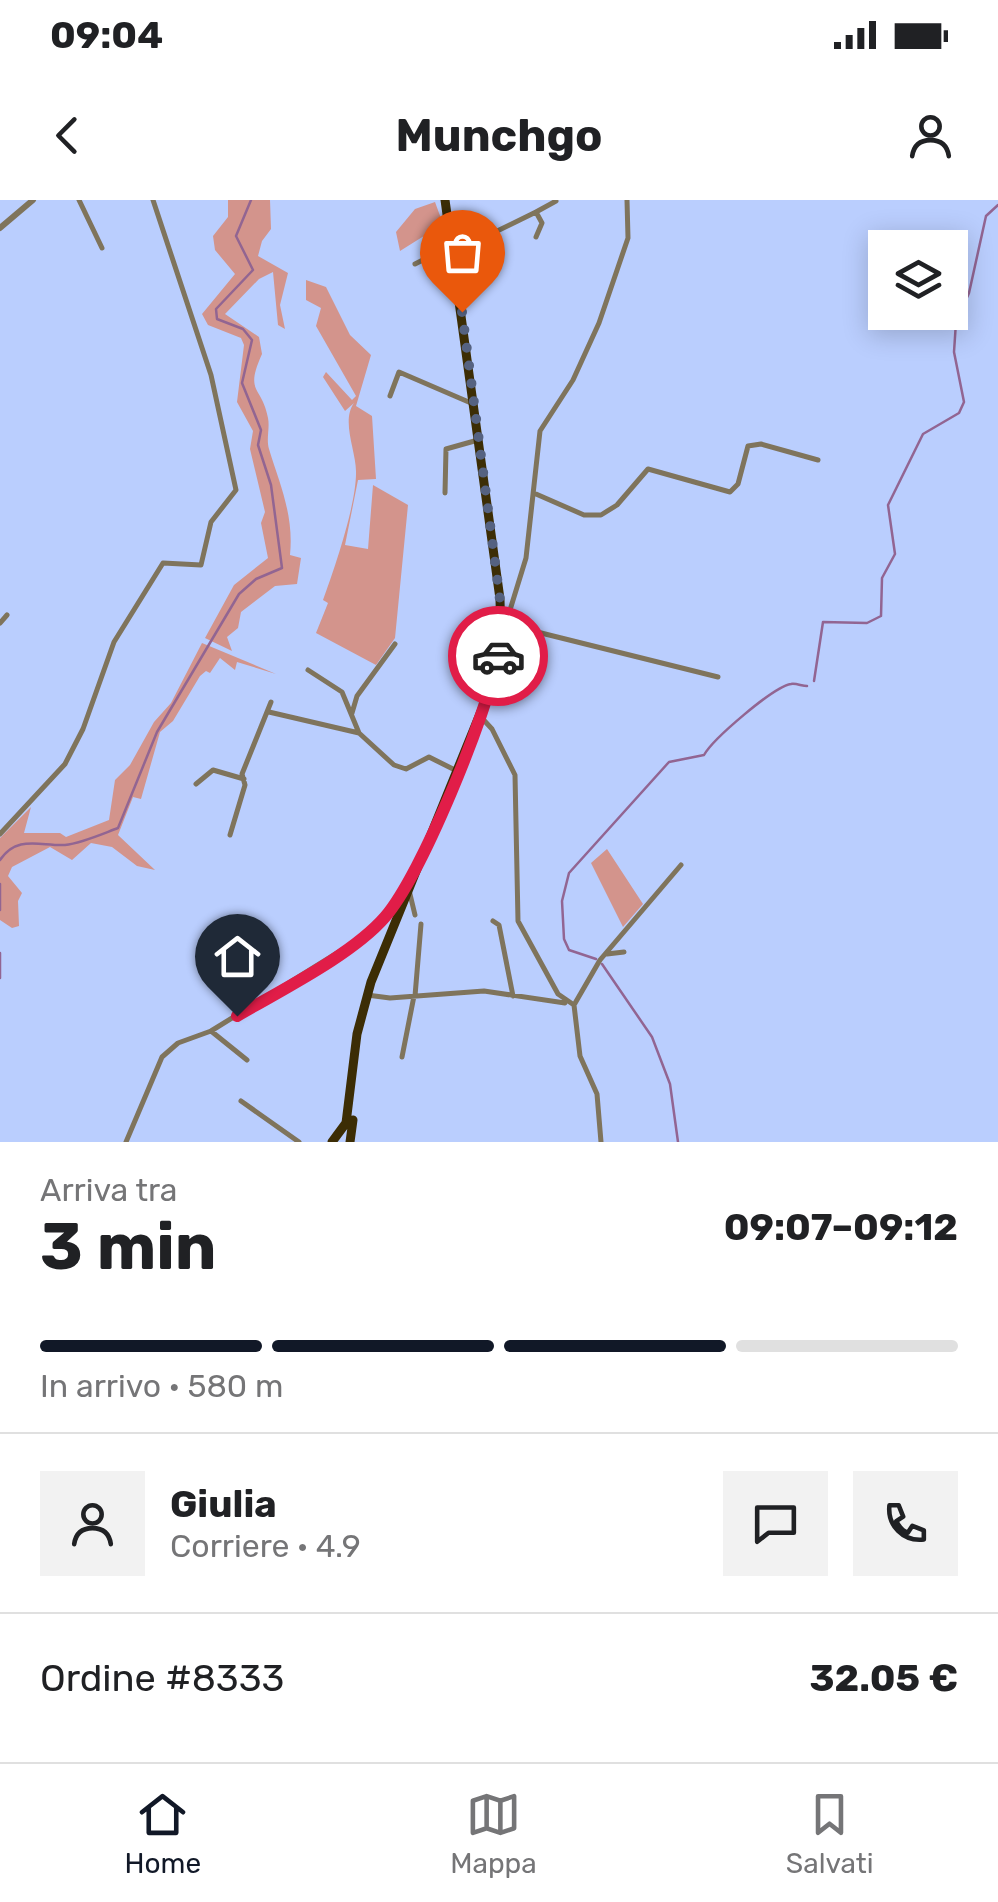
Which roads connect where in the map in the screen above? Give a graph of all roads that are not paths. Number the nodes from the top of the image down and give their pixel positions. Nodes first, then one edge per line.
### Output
1 (33, 200) edge
2 (79, 200) edge
3 (153, 200) edge
4 (447, 200) edge
5 (628, 200) edge
6 (556, 201) edge
7 (536, 212) junction
8 (0, 228) edge
9 (536, 237) dead end
10 (478, 246) dead end
11 (102, 248) dead end
12 (455, 249) junction
13 (415, 264) dead end
14 (390, 396) dead end
15 (474, 404) junction
16 (478, 440) junction
17 (818, 460) dead end
18 (445, 493) dead end
19 (536, 494) junction
20 (8, 615) dead end
21 (0, 623) edge
22 (505, 624) junction
23 (395, 644) dead end
24 (308, 670) dead end
25 (718, 676) dead end
26 (271, 702) dead end
27 (268, 712) junction
28 (352, 716) junction
29 (480, 716) junction
30 (359, 733) junction
31 (456, 771) junction
32 (244, 779) junction
33 (196, 784) dead end
34 (0, 834) edge
35 (230, 836) dead end
36 (681, 865) dead end
37 (409, 885) junction
38 (415, 915) dead end
39 (493, 921) dead end
40 (421, 924) dead end
41 (624, 952) dead end
42 (604, 954) junction
43 (367, 996) junction
44 (414, 996) junction
45 (513, 996) junction
46 (570, 1004) junction
47 (210, 1031) junction
48 (402, 1056) dead end
49 (247, 1060) dead end
50 (352, 1076) junction
51 (241, 1101) dead end
52 (283, 1134) junction
53 (335, 1140) edge
54 (126, 1142) edge
55 (278, 1142) edge
56 (300, 1142) edge
57 (350, 1142) edge
58 (601, 1142) edge

1 - 8 street
2 - 11 street
3 - 34 street
4 - 12 main road
5 - 19 street
6 - 7 street
7 - 9 street
7 - 12 street
10 - 12 street
12 - 13 street
12 - 15 main road
14 - 15 street
15 - 16 main road
16 - 18 street
16 - 22 main road
17 - 19 street
19 - 22 street
20 - 21 street
22 - 25 street
22 - 29 main road
23 - 28 street
24 - 28 street
26 - 27 street
27 - 30 street
27 - 32 street
28 - 30 street
29 - 31 main road
29 - 46 street
30 - 31 street
31 - 37 main road
32 - 33 street
32 - 35 street
36 - 42 street
37 - 38 street
37 - 43 main road
37 - 47 street
39 - 45 street
40 - 44 street
41 - 42 street
42 - 46 street
43 - 44 street
43 - 50 main road
44 - 45 street
44 - 48 street
45 - 46 street
46 - 58 street
47 - 49 street
47 - 54 street
50 - 53 main road
50 - 57 main road
51 - 52 street
52 - 55 street
52 - 56 street
53 - 57 main road

